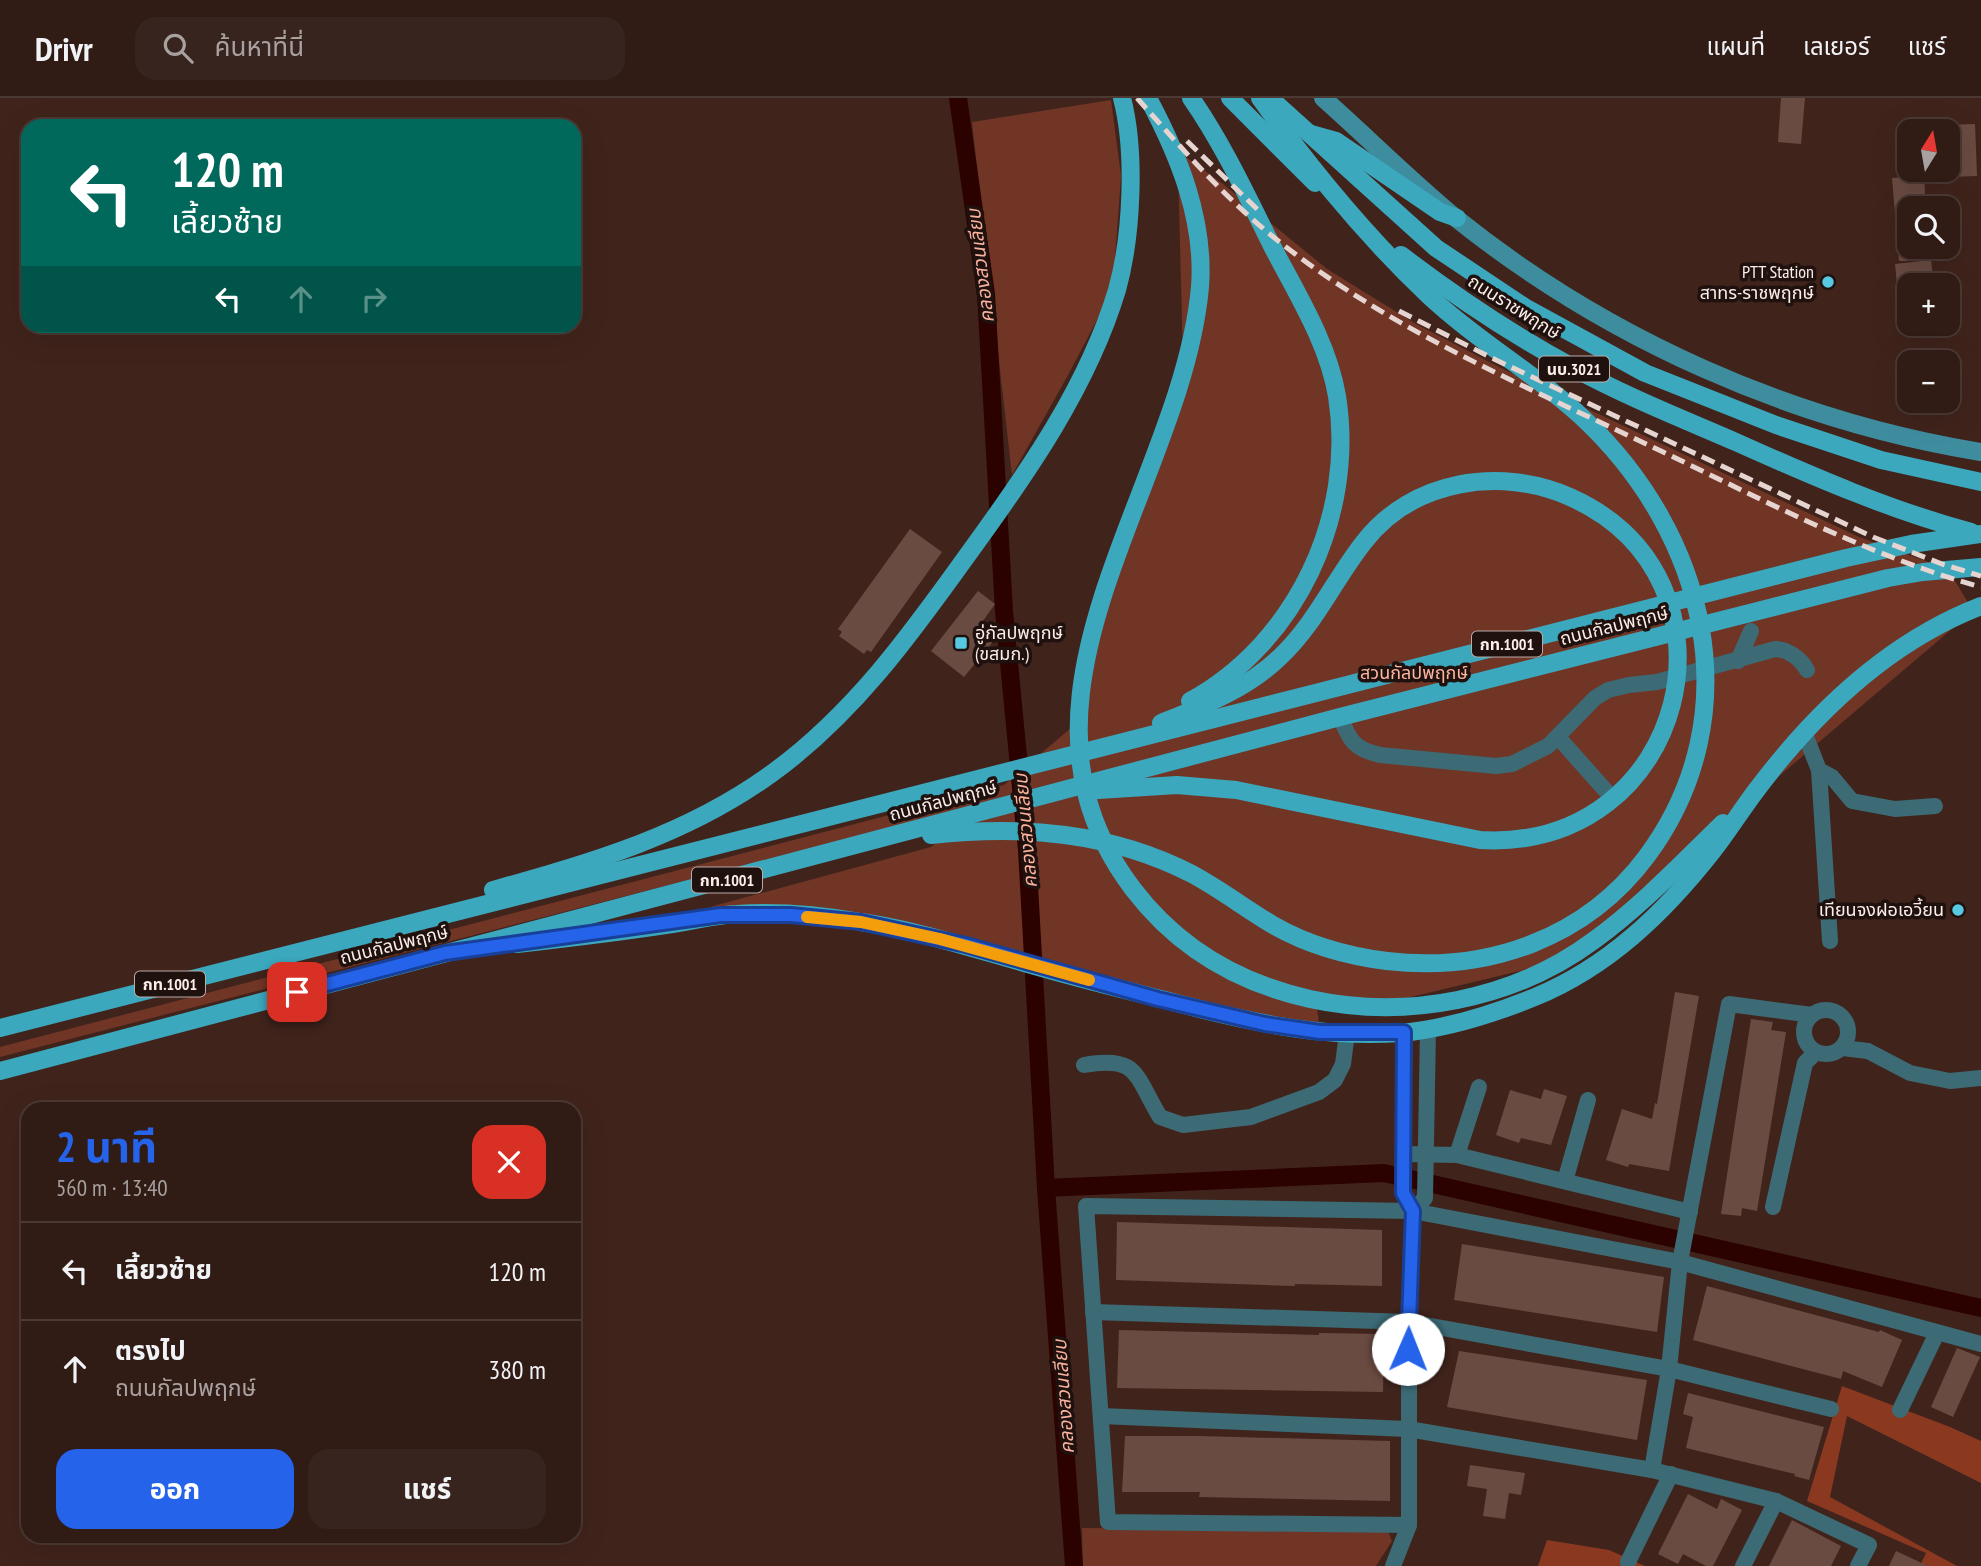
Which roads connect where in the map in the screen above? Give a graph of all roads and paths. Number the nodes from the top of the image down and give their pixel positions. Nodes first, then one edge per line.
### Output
1 (1122, 98) edge
2 (1148, 98) edge
3 (1191, 98) edge
4 (1230, 98) edge
5 (1260, 98) edge
6 (1270, 98) edge
7 (1323, 98) edge
8 (1305, 132) junction
9 (1457, 218) junction
10 (1981, 452) edge
11 (1981, 482) edge
12 (1981, 534) edge
13 (1981, 567) edge
14 (1981, 606) edge
15 (1751, 631) dead end
16 (1738, 660) junction
17 (1807, 670) dead end
18 (1340, 717) junction
19 (1804, 732) junction
20 (1558, 737) junction
21 (1103, 747) junction
22 (1819, 770) junction
23 (1606, 791) dead end
24 (1755, 791) junction
25 (1056, 793) junction
26 (1935, 806) dead end
27 (854, 847) junction
28 (340, 940) junction
29 (1830, 941) dead end
30 (445, 953) junction
31 (1812, 1015) junction
32 (0, 1028) edge
33 (1428, 1029) junction
34 (1404, 1032) junction
35 (1348, 1033) junction
36 (1843, 1048) junction
37 (1816, 1052) junction
38 (1084, 1065) dead end
39 (0, 1071) edge
40 (1981, 1078) edge
41 (1479, 1087) dead end
42 (1588, 1100) dead end
43 (1457, 1155) junction
44 (1403, 1160) junction
45 (1426, 1161) junction
46 (1565, 1181) junction
47 (1773, 1207) dead end
48 (1413, 1211) junction
49 (1690, 1212) junction
50 (1683, 1247) junction
51 (1093, 1312) junction
52 (1409, 1322) junction
53 (1937, 1333) junction
54 (1981, 1344) edge
55 (1668, 1369) junction
56 (1831, 1409) dead end
57 (1900, 1410) dead end
58 (1101, 1416) junction
59 (1408, 1429) junction
60 (1652, 1470) junction
61 (1671, 1474) junction
62 (1776, 1501) junction
63 (1409, 1525) junction
64 (1628, 1562) dead end
65 (1394, 1566) edge
66 (1743, 1566) edge
67 (1858, 1566) edge

1 - 28 main road
2 - 24 main road
3 - 21 main road
4 - 12 main road, ถนนราชพฤกษ์ / นบ.3021
5 - 27 main road
6 - 8 main road, ถนนราชพฤกษ์ / นบ.3021
7 - 9 main road, ถนนราชพฤกษ์
8 - 9 main road
8 - 11 main road, ถนนราชพฤกษ์ / นบ.3021
9 - 10 main road, ถนนราชพฤกษ์
12 - 21 main road, ถนนกัลปพฤกษ์ / กท.1001
13 - 18 main road, ถนนกัลปพฤกษ์ / กท.1001
14 - 19 main road
15 - 16 street
16 - 17 street
16 - 20 street
18 - 20 street
18 - 25 main road, ถนนกัลปพฤกษ์ / กท.1001
19 - 22 street
19 - 24 main road
20 - 23 street
21 - 25 main road
21 - 28 main road, ถนนกัลปพฤกษ์ / กท.1001
22 - 26 street
22 - 29 street
24 - 33 main road
25 - 27 main road, ถนนกัลปพฤกษ์ / กท.1001
27 - 30 main road, ถนนกัลปพฤกษ์ / กท.1001
28 - 32 main road, ถนนกัลปพฤกษ์ / กท.1001
30 - 35 main road
30 - 39 main road, ถนนกัลปพฤกษ์ / กท.1001
31 - 36 street
31 - 37 street
31 - 49 street
33 - 34 main road
33 - 45 street
34 - 35 main road
34 - 44 street
35 - 38 street
36 - 37 street
36 - 40 street
37 - 47 street
41 - 43 street
42 - 46 street
43 - 45 street
43 - 46 street
44 - 45 street
44 - 48 street
45 - 48 street
46 - 49 street
48 - 50 street
48 - 51 street
48 - 52 street
49 - 50 street
50 - 53 street
50 - 55 street
51 - 52 street
51 - 58 street
52 - 55 street
52 - 59 street
53 - 54 street
53 - 57 street
55 - 56 street
55 - 60 street
58 - 59 street
58 - 63 street
59 - 60 street
59 - 63 street
60 - 61 street
61 - 62 street
61 - 64 street
62 - 66 street
62 - 67 street
63 - 65 street

